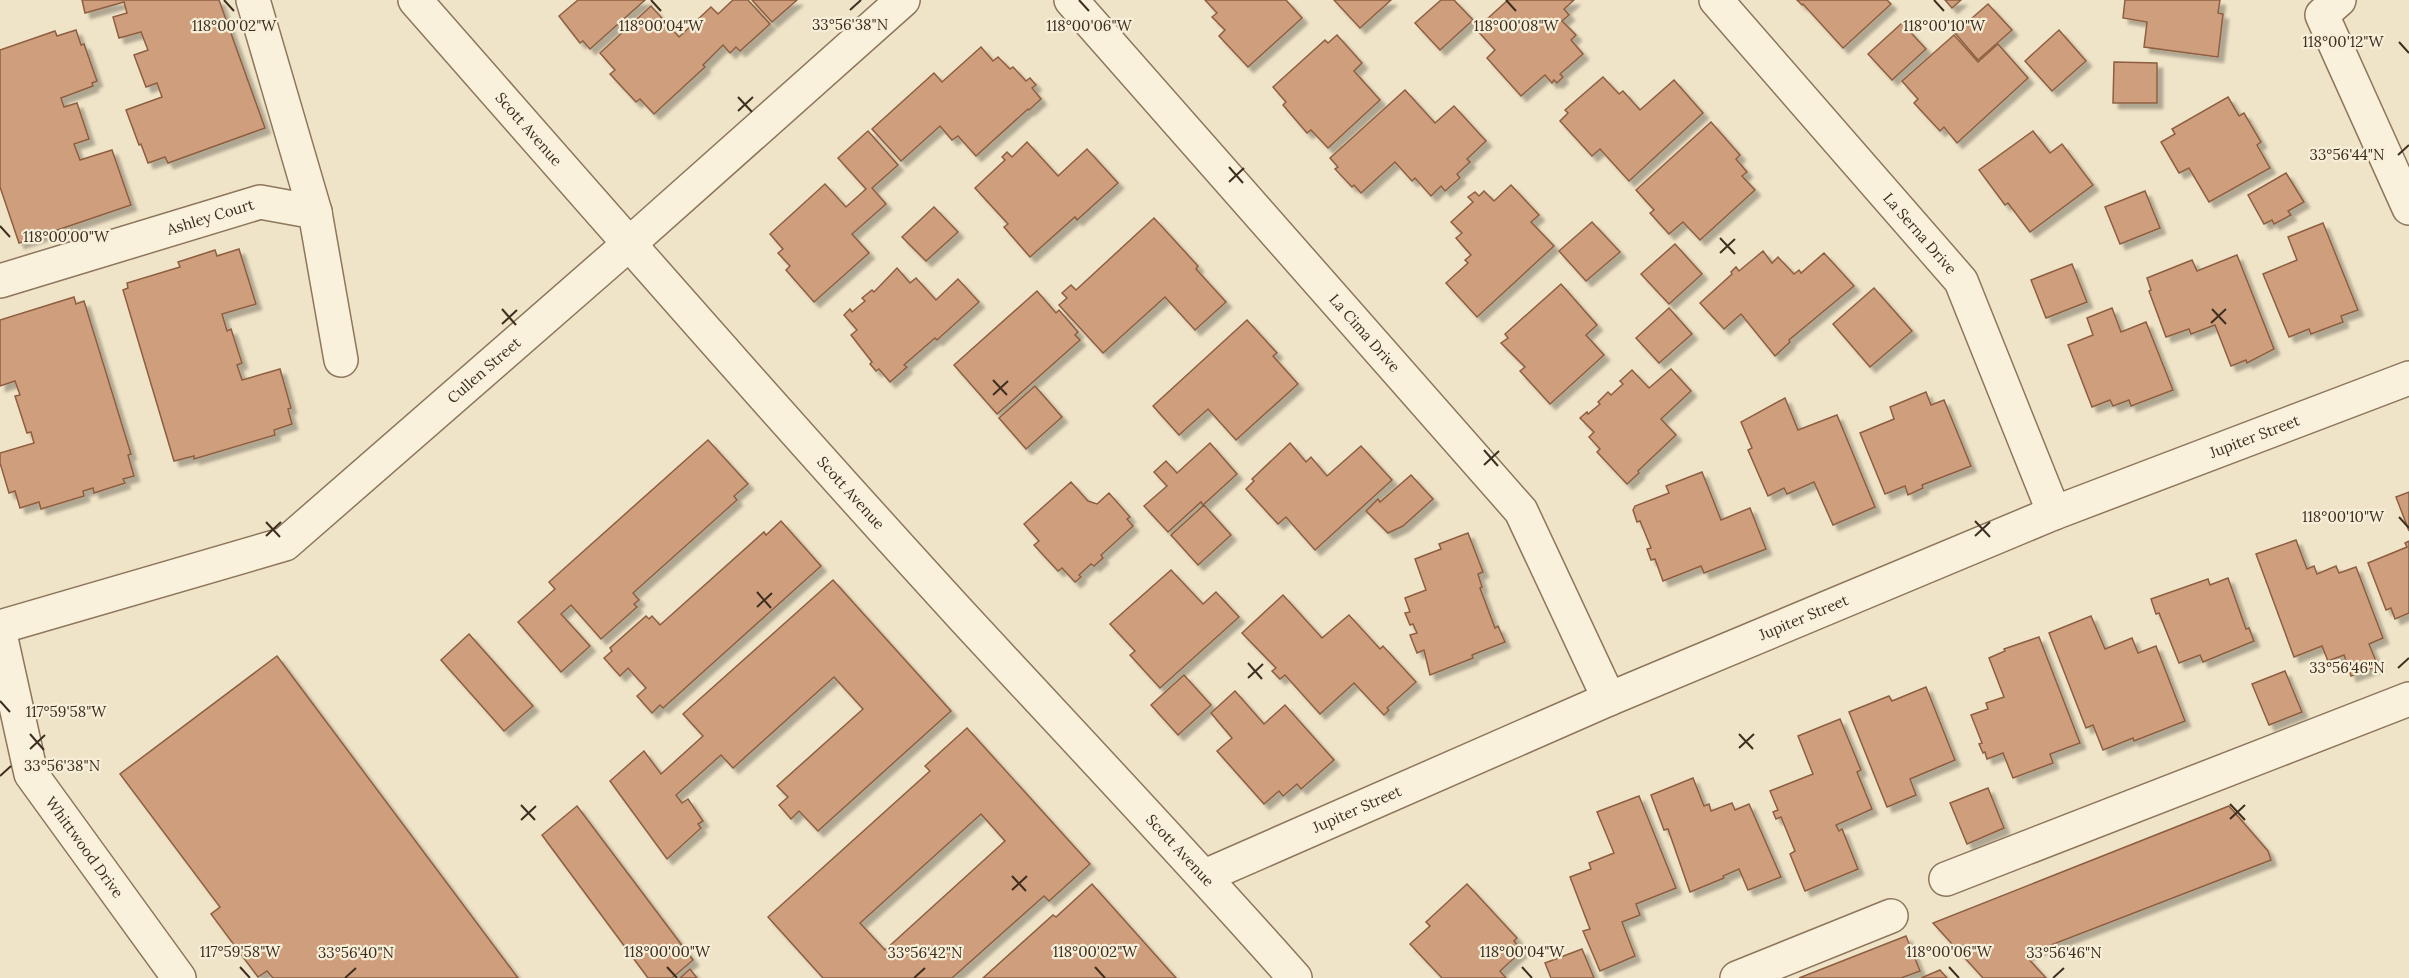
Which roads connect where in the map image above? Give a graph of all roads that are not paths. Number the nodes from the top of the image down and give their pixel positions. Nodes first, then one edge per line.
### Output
1 (253, 0) edge
2 (415, 0) edge
3 (903, 0) edge
4 (1071, 0) edge
5 (1716, 0) edge
6 (2339, 0) edge
7 (2409, 208) edge
8 (315, 212) junction
9 (629, 244) junction
10 (0, 281) edge
11 (341, 360) dead end
12 (2409, 378) edge
13 (2054, 513) junction
14 (0, 627) edge
15 (0, 634) edge
16 (1609, 699) junction
17 (2409, 699) edge
18 (1205, 876) junction
19 (1946, 879) dead end
20 (1891, 916) dead end
21 (180, 978) edge
22 (1295, 978) edge
23 (1737, 978) edge

1 - 8 street
2 - 9 street, Scott Avenue
3 - 9 street, Cullen Street
4 - 16 street, La Cima Drive
5 - 13 street, La Serna Drive
6 - 7 street
8 - 10 street, Ashley Court
8 - 11 street
9 - 14 street, Cullen Street
9 - 18 street, Scott Avenue
12 - 13 street, Jupiter Street
13 - 16 street, Jupiter Street
15 - 21 street, Whittwood Drive
16 - 18 street, Jupiter Street
17 - 19 street
18 - 22 street, Scott Avenue
20 - 23 street

